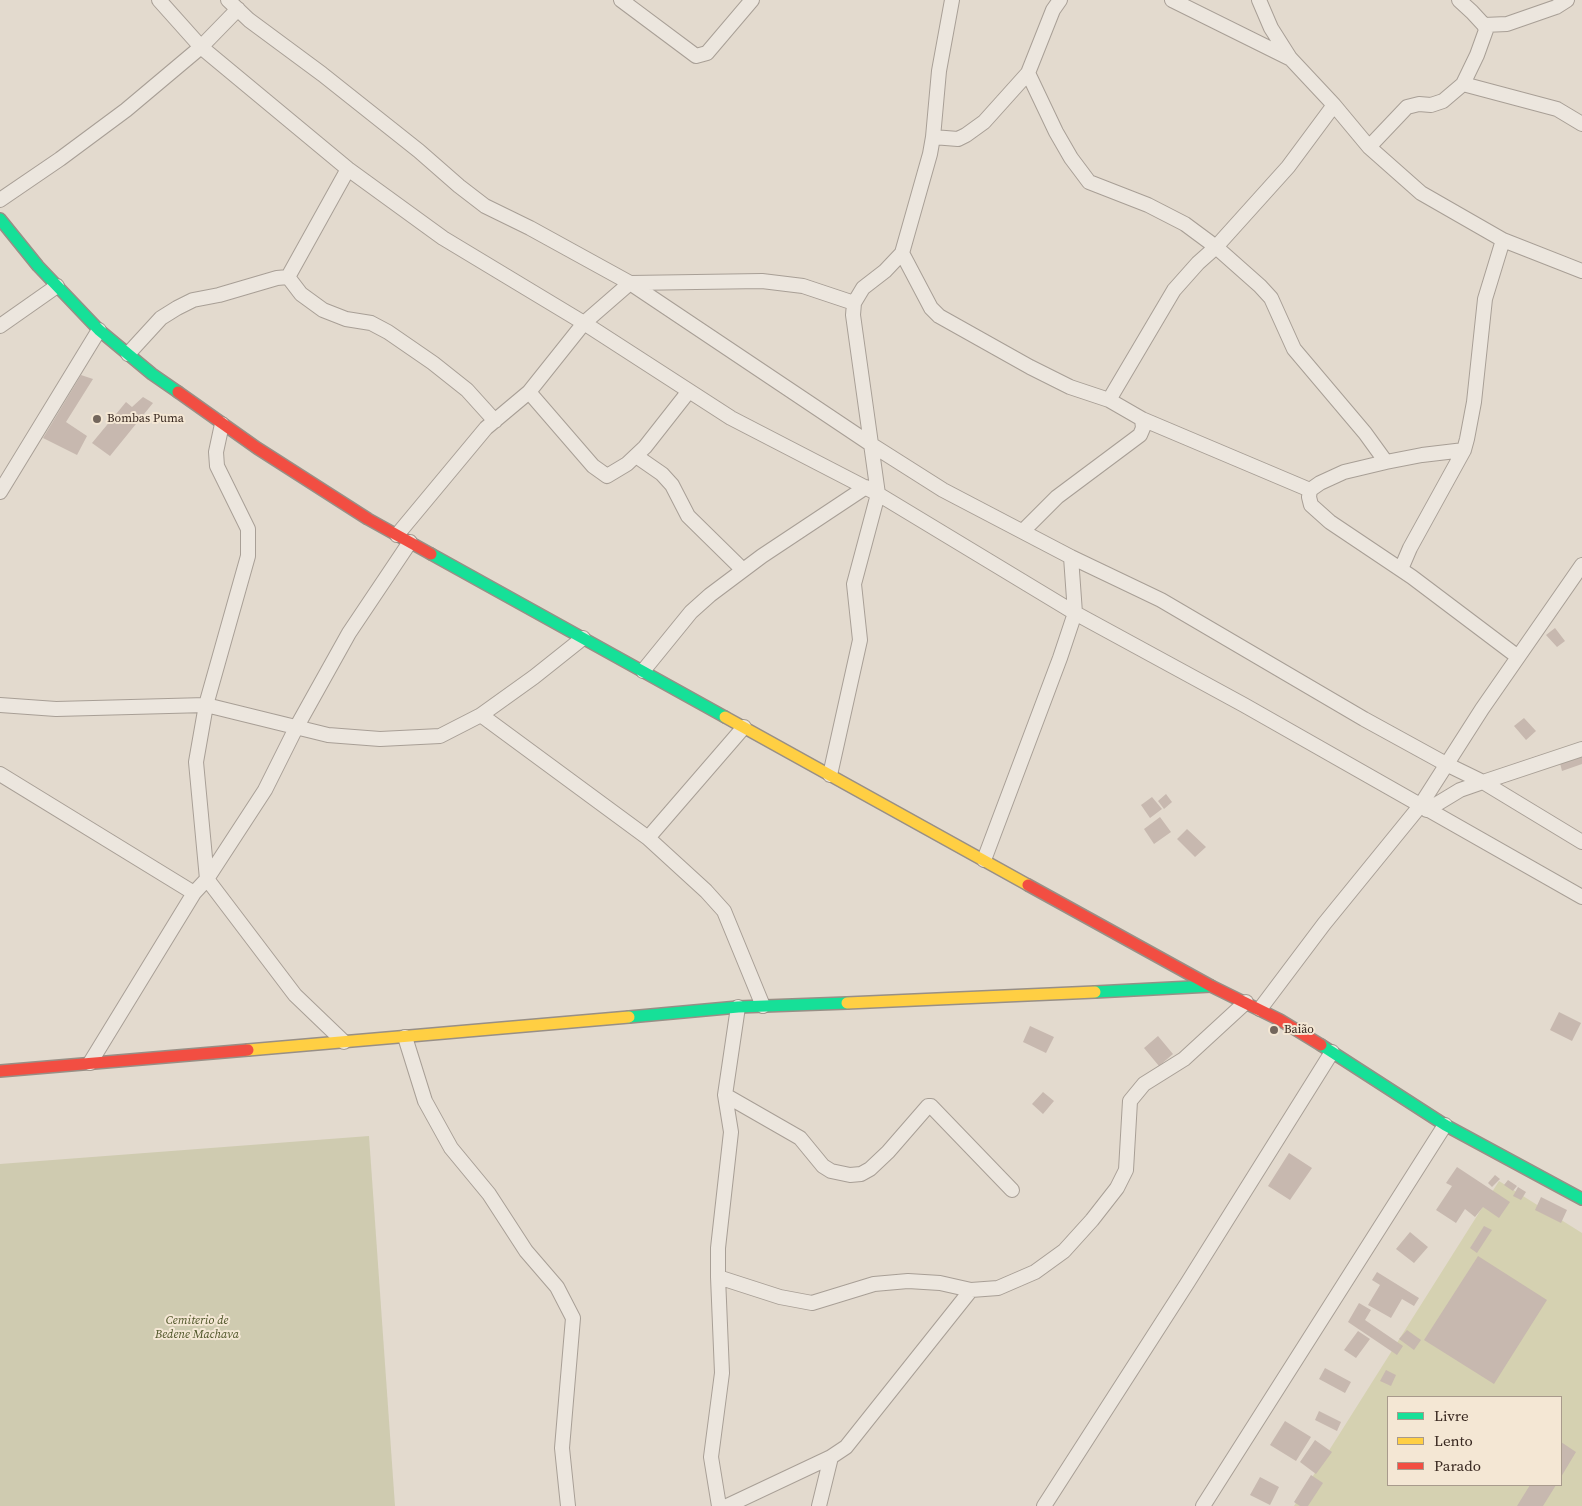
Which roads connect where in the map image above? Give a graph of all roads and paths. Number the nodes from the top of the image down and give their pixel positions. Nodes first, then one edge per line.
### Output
1 (159, 0) edge
2 (621, 0) edge
3 (752, 0) edge
4 (952, 0) edge
5 (1060, 0) edge
6 (1172, 0) edge
7 (1259, 0) edge
8 (1459, 0) edge
9 (1567, 0) edge
10 (233, 4) edge
11 (1484, 25) junction
12 (201, 47) junction
13 (1290, 58) junction
14 (1028, 73) junction
15 (1463, 84) junction
16 (1334, 105) junction
17 (1582, 124) edge
18 (934, 137) junction
19 (1369, 147) junction
20 (348, 169) junction
21 (0, 200) edge
22 (0, 218) edge
23 (1503, 240) junction
24 (1216, 247) junction
25 (902, 253) junction
26 (1582, 271) edge
27 (288, 276) junction
28 (630, 283) junction
29 (57, 286) junction
30 (854, 303) junction
31 (584, 323) junction
32 (0, 326) edge
33 (99, 330) junction
34 (128, 354) junction
35 (689, 391) junction
36 (529, 392) junction
37 (1109, 400) junction
38 (1142, 419) junction
39 (495, 421) junction
40 (222, 424) junction
41 (872, 445) junction
42 (1464, 450) junction
43 (636, 456) junction
44 (1386, 462) junction
45 (1310, 490) junction
46 (872, 491) junction
47 (0, 492) edge
48 (1023, 531) junction
49 (397, 535) junction
50 (410, 542) junction
51 (1071, 557) junction
52 (1582, 565) edge
53 (1401, 569) junction
54 (743, 570) junction
55 (1075, 613) junction
56 (583, 638) junction
57 (1518, 658) junction
58 (643, 671) junction
59 (0, 705) edge
60 (206, 705) junction
61 (481, 715) junction
62 (744, 727) junction
63 (296, 728) junction
64 (1582, 749) edge
65 (1446, 764) junction
66 (0, 774) edge
67 (830, 775) junction
68 (1483, 782) junction
69 (1423, 808) junction
70 (648, 838) junction
71 (1582, 842) edge
72 (984, 860) junction
73 (207, 878) junction
74 (194, 893) junction
75 (1582, 897) edge
76 (1212, 986) junction
77 (1246, 1002) junction
78 (763, 1006) junction
79 (738, 1007) junction
80 (1260, 1009) junction
81 (406, 1037) junction
82 (344, 1042) junction
83 (1332, 1052) junction
84 (90, 1063) junction
85 (0, 1070) edge
86 (724, 1095) junction
87 (1445, 1125) junction
88 (1012, 1190) dead end
89 (1582, 1199) edge
90 (718, 1277) junction
91 (971, 1290) junction
92 (831, 1457) junction
93 (568, 1506) edge
94 (719, 1506) edge
95 (727, 1506) edge
96 (819, 1506) edge
97 (1044, 1506) edge
98 (1203, 1506) edge

1 - 12 street
2 - 3 street
4 - 18 street
5 - 14 street
6 - 13 street
7 - 13 street
8 - 11 street
9 - 11 street
10 - 12 street
10 - 28 street
11 - 15 street
12 - 20 street
12 - 21 street
13 - 16 street
14 - 18 street
14 - 24 street
15 - 17 street
15 - 19 street
16 - 19 street
16 - 24 street
18 - 25 street
19 - 23 street
20 - 27 street
20 - 31 street
22 - 29 main road
23 - 26 street
23 - 42 street
24 - 37 street
24 - 44 street
25 - 30 street
25 - 37 street
27 - 34 street
27 - 39 street
28 - 30 street
28 - 31 street
28 - 41 street
29 - 32 street
29 - 33 main road
30 - 41 street
31 - 35 street
31 - 36 street
33 - 34 main road
33 - 47 street
34 - 40 main road
35 - 43 street
35 - 46 street
36 - 39 street
36 - 43 street
37 - 38 street
38 - 45 street
38 - 48 street
39 - 49 street
40 - 49 main road
40 - 60 street
41 - 46 street
41 - 48 street
42 - 44 street
42 - 53 street
43 - 54 street
44 - 45 street
45 - 53 street
46 - 54 street
46 - 55 street
46 - 67 street
48 - 51 street
49 - 50 main road
50 - 56 main road
50 - 63 street
51 - 55 street
51 - 65 street
52 - 57 street
53 - 57 street
54 - 58 street
55 - 69 street
55 - 72 street
56 - 58 main road
56 - 61 street
57 - 65 street
58 - 62 main road
59 - 60 street
60 - 63 street
60 - 73 street
61 - 63 street
61 - 70 street
62 - 67 main road
62 - 70 street
63 - 73 street
64 - 68 street
65 - 68 street
65 - 69 street
66 - 74 street
67 - 72 main road
68 - 69 street
68 - 71 street
69 - 75 street
69 - 80 street
70 - 78 street
72 - 76 main road
73 - 74 street
73 - 82 street
74 - 84 street
76 - 77 main road
76 - 78 main road
77 - 80 main road
77 - 91 street
78 - 79 main road
79 - 81 main road
79 - 86 street
80 - 83 main road
81 - 82 main road
81 - 93 street
82 - 84 main road
83 - 87 main road
83 - 97 street
84 - 85 main road
86 - 88 street
86 - 90 street
87 - 89 main road
87 - 98 street
90 - 91 street
90 - 94 street
91 - 92 street
92 - 95 street
92 - 96 street

